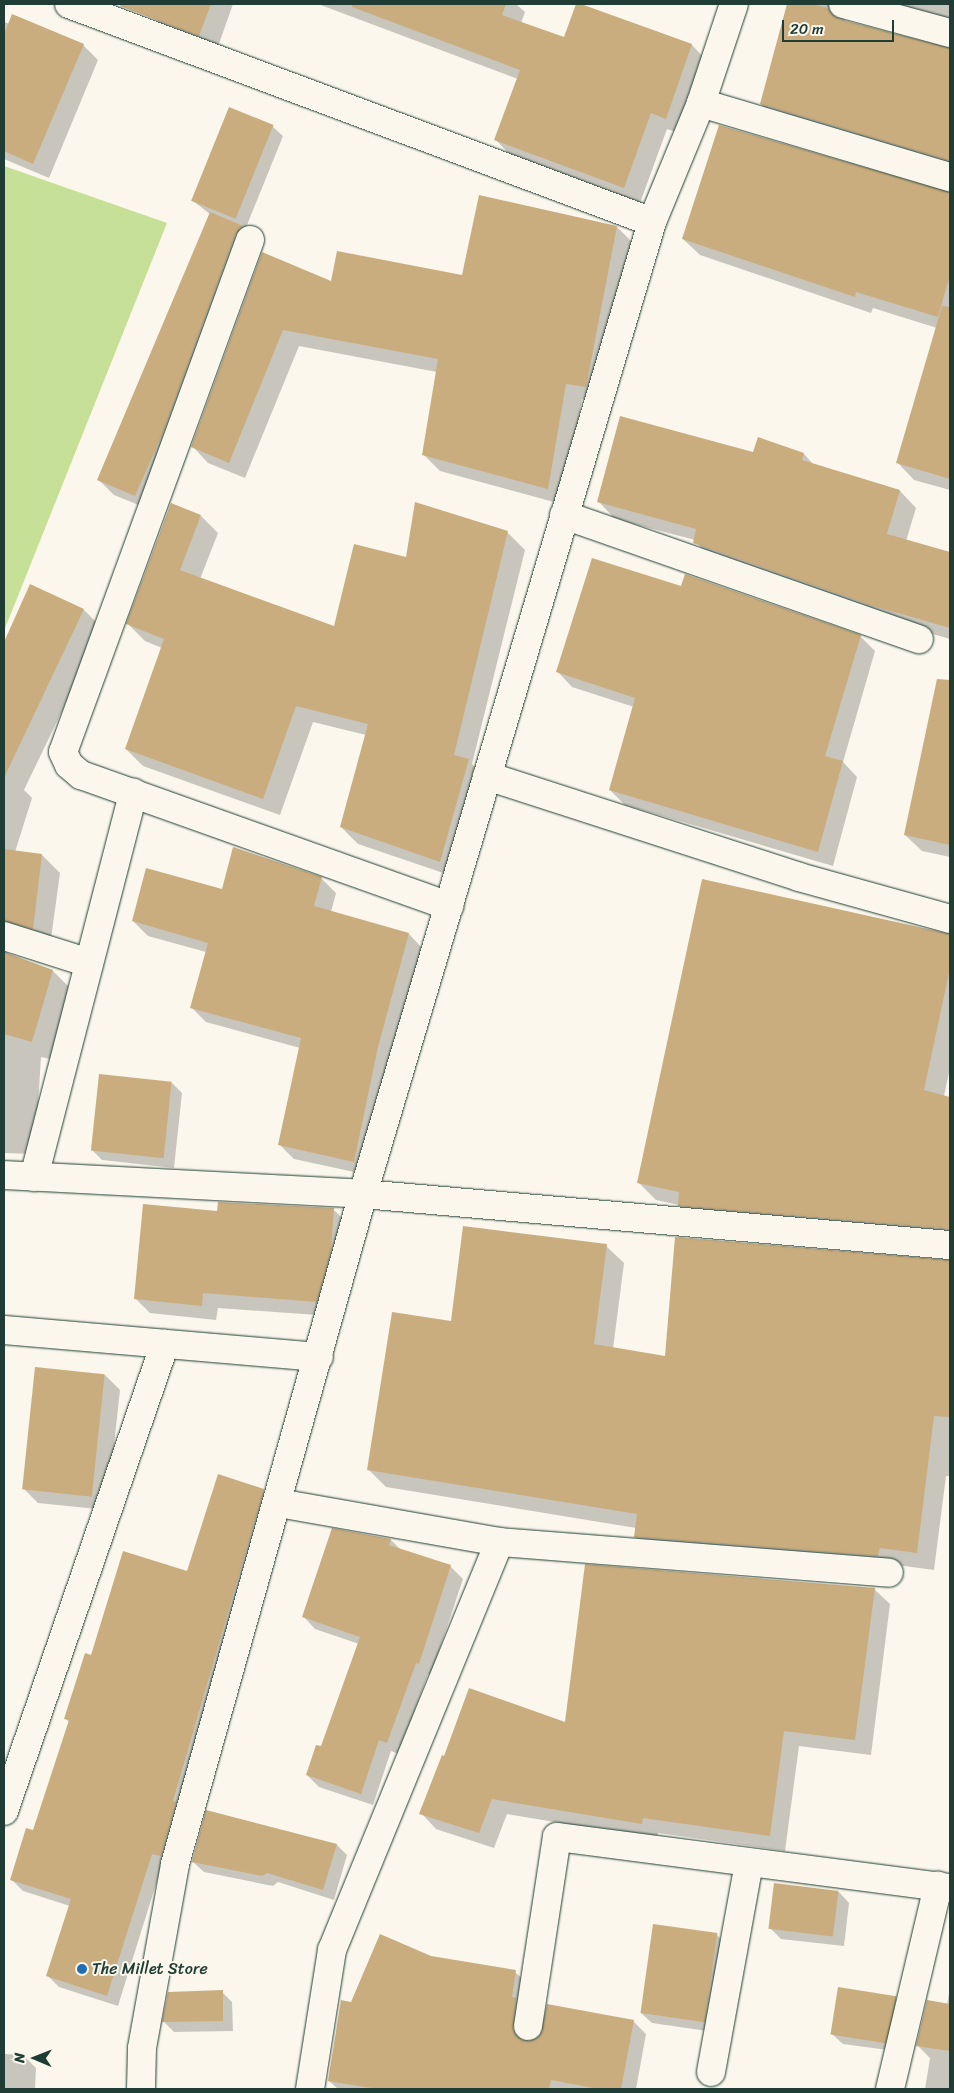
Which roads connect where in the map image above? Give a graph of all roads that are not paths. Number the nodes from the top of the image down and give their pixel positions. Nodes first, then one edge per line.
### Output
1 (69, 4) edge
2 (843, 4) edge
3 (729, 5) edge
4 (950, 33) edge
5 (701, 103) junction
6 (950, 177) edge
7 (652, 222) junction
8 (250, 240) dead end
9 (564, 515) junction
10 (919, 639) dead end
11 (486, 776) junction
12 (133, 793) junction
13 (449, 906) junction
14 (950, 919) edge
15 (4, 936) edge
16 (89, 963) junction
17 (4, 1175) edge
18 (34, 1177) junction
19 (363, 1194) junction
20 (950, 1245) edge
21 (4, 1330) edge
22 (165, 1344) junction
23 (319, 1356) junction
24 (278, 1503) junction
25 (498, 1542) junction
26 (889, 1573) dead end
27 (4, 1811) edge
28 (749, 1862) junction
29 (944, 1887) edge
30 (528, 2026) dead end
31 (711, 2072) dead end
32 (141, 2089) edge
33 (310, 2089) edge
34 (890, 2089) edge

1 - 7 street
2 - 4 street
3 - 5 street
5 - 6 street
5 - 7 street
7 - 9 street
8 - 12 street
9 - 10 street
9 - 11 street
11 - 13 street
11 - 14 street
12 - 13 street
12 - 16 street
13 - 19 street
15 - 16 street
16 - 18 street
17 - 18 street
18 - 19 street
19 - 20 street
19 - 23 street
21 - 22 street
22 - 23 street
22 - 27 street
23 - 24 street
24 - 25 street
24 - 32 street
25 - 26 street
25 - 33 street
28 - 29 street
28 - 30 street
28 - 31 street
29 - 34 street

